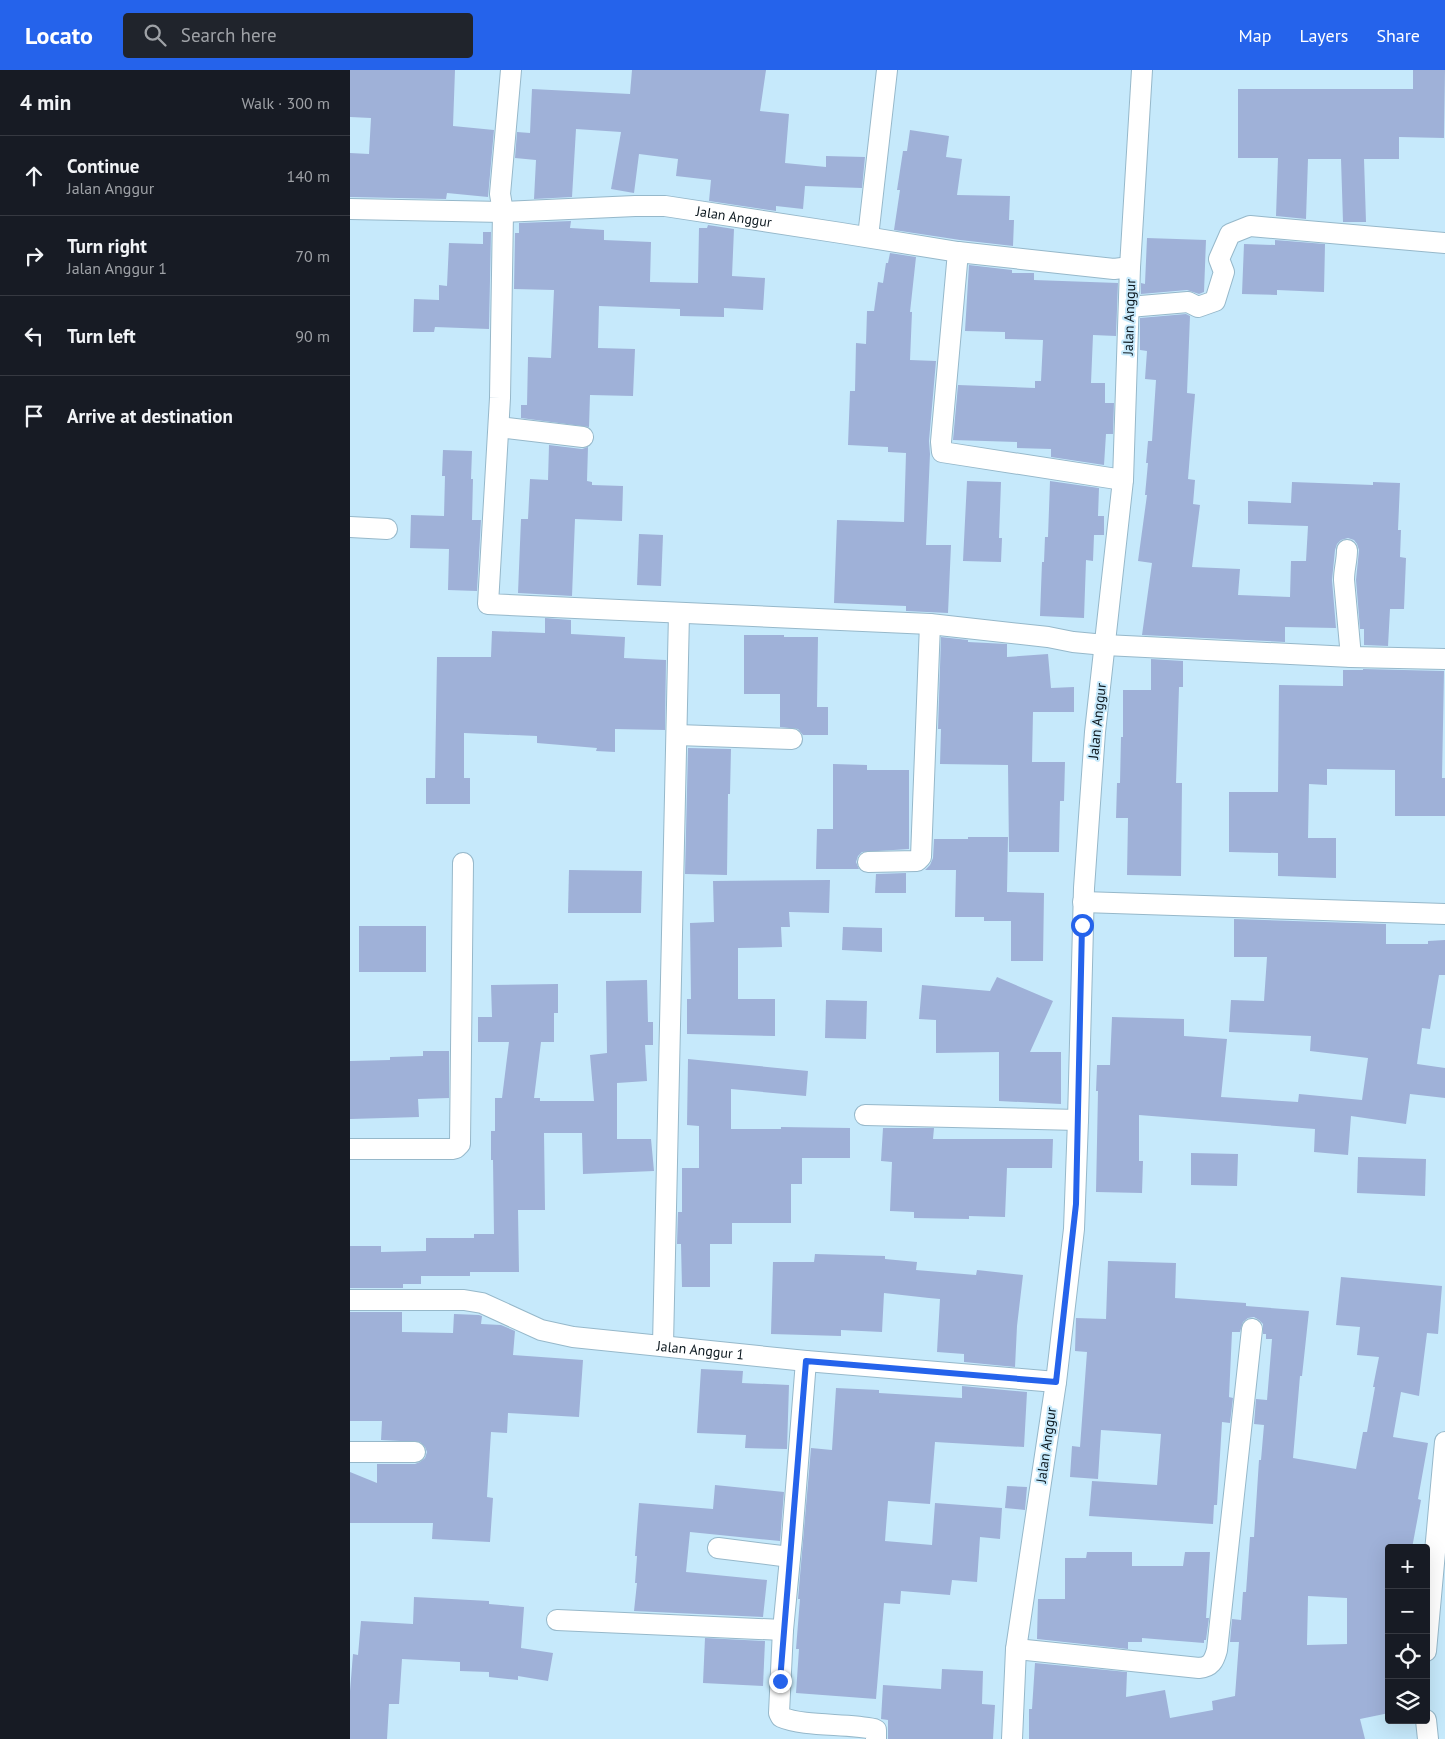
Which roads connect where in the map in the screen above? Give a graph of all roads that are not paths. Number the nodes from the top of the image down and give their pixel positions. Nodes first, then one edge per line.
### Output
1 (511, 70) edge
2 (886, 70) edge
3 (1142, 70) edge
4 (350, 209) edge
5 (503, 212) junction
6 (868, 237) junction
7 (1445, 243) edge
8 (958, 252) junction
9 (1130, 267) junction
10 (1129, 307) junction
11 (499, 427) junction
12 (583, 437) dead end
13 (1123, 480) junction
14 (350, 527) edge
15 (388, 529) dead end
16 (1347, 550) dead end
17 (679, 613) junction
18 (930, 624) junction
19 (1105, 645) junction
20 (1351, 657) junction
21 (1445, 659) edge
22 (677, 735) junction
23 (792, 739) dead end
24 (868, 862) dead end
25 (463, 863) dead end
26 (1084, 902) junction
27 (1445, 914) edge
28 (865, 1115) dead end
29 (1078, 1120) junction
30 (350, 1149) edge
31 (350, 1300) edge
32 (1252, 1329) dead end
33 (663, 1345) junction
34 (806, 1361) junction
35 (1056, 1382) junction
36 (1445, 1442) edge
37 (350, 1452) edge
38 (415, 1452) dead end
39 (718, 1548) dead end
40 (790, 1557) junction
41 (1439, 1578) edge
42 (557, 1620) dead end
43 (783, 1630) junction
44 (1429, 1634) edge
45 (1016, 1649) junction
46 (1426, 1724) edge
47 (876, 1739) edge
48 (1012, 1739) edge
49 (1428, 1739) edge

1 - 5 street
2 - 6 street
3 - 9 street
4 - 5 street, Jalan Anggur
5 - 6 street, Jalan Anggur
5 - 11 street
6 - 8 street, Jalan Anggur
7 - 10 street
8 - 9 street, Jalan Anggur
8 - 13 street
9 - 10 street, Jalan Anggur
10 - 13 street, Jalan Anggur
11 - 12 street
11 - 17 street
13 - 19 street, Jalan Anggur
14 - 15 street
16 - 20 street
17 - 18 street
17 - 22 street
18 - 19 street
18 - 24 street
19 - 20 street
19 - 26 street, Jalan Anggur
20 - 21 street
22 - 23 street
22 - 33 street
25 - 30 street
26 - 27 street
26 - 29 street, Jalan Anggur
28 - 29 street
29 - 35 street, Jalan Anggur
31 - 33 street, Jalan Anggur 1
32 - 45 street
33 - 34 street, Jalan Anggur 1
34 - 35 street, Jalan Anggur 1
34 - 40 street
35 - 45 street, Jalan Anggur
36 - 41 street
37 - 38 street
39 - 40 street
40 - 43 street
41 - 44 street
42 - 43 street
43 - 47 street
45 - 48 street, Jalan Anggur
46 - 49 street

